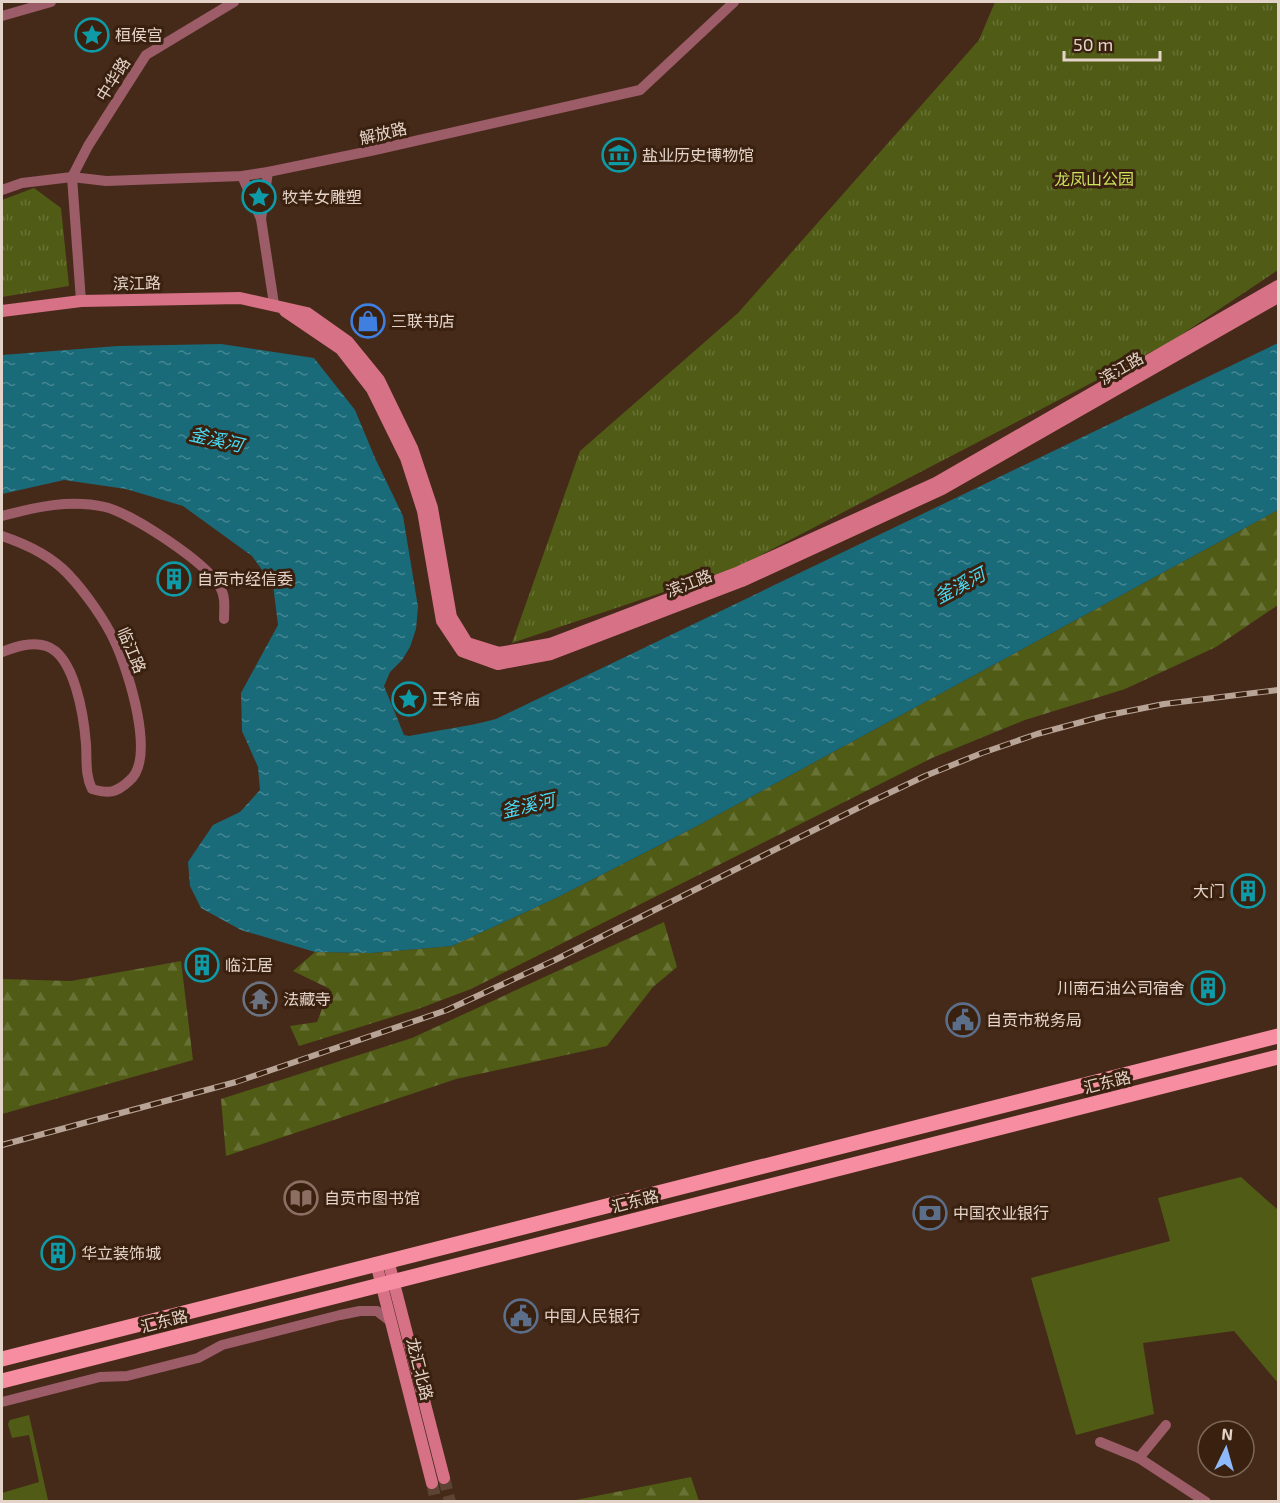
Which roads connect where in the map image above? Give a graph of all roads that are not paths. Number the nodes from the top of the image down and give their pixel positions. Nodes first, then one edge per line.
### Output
1 (51, 2) edge
2 (234, 2) edge
3 (734, 2) edge
4 (2, 16) edge
5 (268, 172) junction
6 (242, 176) junction
7 (72, 177) junction
8 (2, 190) edge
9 (261, 219) junction
10 (1278, 286) edge
11 (1278, 297) edge
12 (81, 302) junction
13 (274, 304) junction
14 (2, 311) edge
15 (2, 516) edge
16 (2, 536) edge
17 (224, 619) dead end
18 (2, 651) edge
19 (1278, 1036) edge
20 (1278, 1057) edge
21 (382, 1262) junction
22 (387, 1283) junction
23 (390, 1321) junction
24 (2, 1359) edge
25 (2, 1382) edge
26 (2, 1402) edge
27 (1166, 1425) dead end
28 (1100, 1442) dead end
29 (1139, 1458) junction
30 (444, 1479) tunnel mouth
31 (432, 1483) tunnel mouth
32 (1206, 1502) edge

1 - 4 street
2 - 7 street, 中华路
3 - 5 street, 解放路
5 - 6 street, 解放路
5 - 9 street
6 - 7 street, 解放路
6 - 9 street
7 - 8 street, 解放路
7 - 12 street
9 - 13 street
10 - 13 main road, 滨江路
11 - 13 main road, 滨江路
12 - 13 main road, 滨江路
12 - 14 main road, 滨江路
15 - 17 street
16 - 18 street, 临江路
19 - 21 main road, 汇东路
20 - 22 main road, 汇东路
21 - 22 main road, 龙汇北路
21 - 24 main road, 汇东路
22 - 23 main road, 龙汇北路
22 - 25 main road, 汇东路
22 - 30 main road, 龙汇北路
23 - 26 street
23 - 31 main road, 龙汇北路
27 - 29 street
28 - 29 street
29 - 32 street

